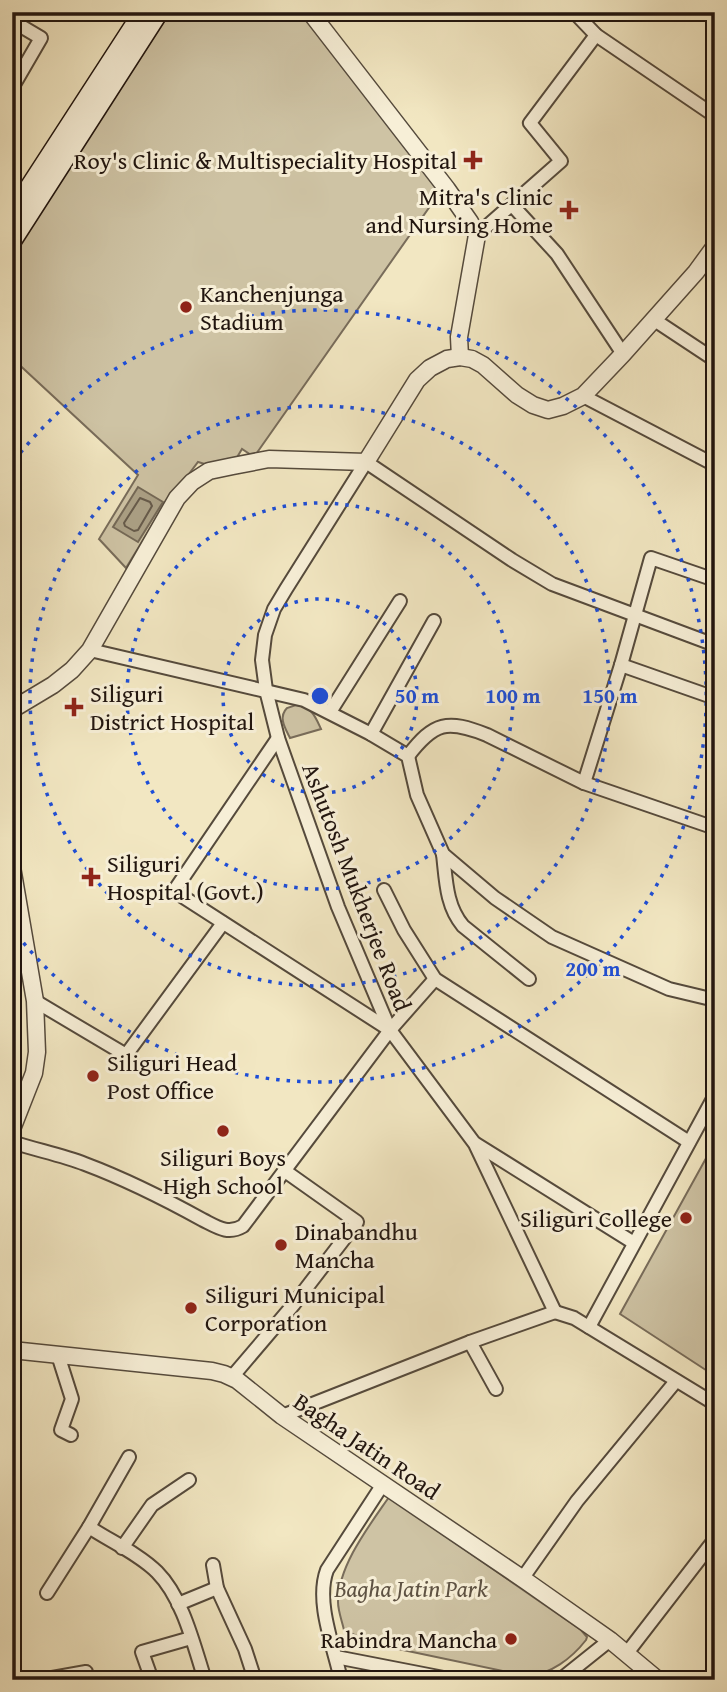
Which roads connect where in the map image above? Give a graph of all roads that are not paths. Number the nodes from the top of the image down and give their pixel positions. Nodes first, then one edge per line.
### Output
1 (143, 12) edge
2 (159, 12) edge
3 (310, 12) edge
4 (574, 12) edge
5 (14, 22) edge
6 (596, 35) junction
7 (116, 66) junction
8 (12, 88) edge
9 (715, 117) edge
10 (25, 193) edge
11 (512, 205) junction
12 (12, 214) edge
13 (477, 235) junction
14 (12, 241) edge
15 (715, 246) edge
16 (653, 319) junction
17 (623, 354) junction
18 (460, 357) junction
19 (715, 360) edge
20 (583, 396) junction
21 (366, 462) junction
22 (715, 465) edge
23 (715, 580) edge
24 (400, 601) dead end
25 (636, 615) junction
26 (434, 621) dead end
27 (715, 645) edge
28 (90, 650) junction
29 (621, 665) junction
30 (266, 690) junction
31 (715, 698) edge
32 (12, 708) edge
33 (330, 712) junction
34 (371, 734) junction
35 (278, 738) junction
36 (408, 756) junction
37 (584, 783) junction
38 (715, 828) edge
39 (443, 855) junction
40 (12, 867) edge
41 (384, 890) dead end
42 (223, 923) junction
43 (435, 979) junction
44 (528, 979) dead end
45 (715, 1000) edge
46 (35, 1001) junction
47 (390, 1030) junction
48 (715, 1095) edge
49 (12, 1129) edge
50 (12, 1142) edge
51 (689, 1142) junction
52 (475, 1144) junction
53 (285, 1171) junction
54 (634, 1243) junction
55 (555, 1312) junction
56 (589, 1327) junction
57 (470, 1342) junction
58 (12, 1350) edge
59 (58, 1355) junction
60 (232, 1377) junction
61 (676, 1381) junction
62 (496, 1389) dead end
63 (715, 1404) edge
64 (282, 1416) junction
65 (71, 1435) dead end
66 (129, 1457) dead end
67 (189, 1480) dead end
68 (383, 1485) junction
69 (89, 1527) junction
70 (715, 1539) edge
71 (122, 1548) junction
72 (213, 1565) dead end
73 (522, 1579) junction
74 (217, 1588) junction
75 (47, 1593) dead end
76 (178, 1604) junction
77 (191, 1638) junction
78 (610, 1640) junction
79 (627, 1653) junction
80 (336, 1657) junction
81 (86, 1672) dead end
82 (12, 1678) edge
83 (152, 1680) edge
84 (205, 1680) edge
85 (255, 1680) edge
86 (341, 1680) edge
87 (454, 1680) edge
88 (560, 1680) edge
89 (658, 1680) edge

1 - 7 main road
2 - 7 main road
3 - 13 street
4 - 6 street
5 - 8 street
6 - 9 street
6 - 11 street
7 - 10 main road
10 - 12 main road
10 - 14 main road
11 - 13 street
11 - 17 street
13 - 18 street
15 - 16 street
16 - 17 street
16 - 19 street
17 - 20 street
18 - 20 street
18 - 21 street
20 - 22 street
21 - 25 street
21 - 28 street
21 - 30 street, Ashutosh Mukherjee Road
23 - 25 street
24 - 33 street
25 - 27 street
25 - 29 street
26 - 34 street
28 - 30 street
28 - 32 street
29 - 31 street
29 - 37 street
30 - 33 street
30 - 35 street, Ashutosh Mukherjee Road
33 - 34 street
34 - 36 street
35 - 42 street
35 - 47 street, Ashutosh Mukherjee Road
36 - 37 street
36 - 39 street
37 - 38 street
39 - 44 street
39 - 45 street
40 - 46 street
41 - 43 street
42 - 46 street
42 - 47 street
43 - 47 street
43 - 51 street
46 - 49 street
47 - 52 street, Ashutosh Mukherjee Road
47 - 53 street
48 - 51 street
50 - 53 street
51 - 54 street
52 - 54 street
52 - 55 street, Ashutosh Mukherjee Road
53 - 60 street
54 - 56 street
55 - 56 street
55 - 57 street
56 - 61 street
57 - 62 street
57 - 64 street
58 - 59 street, Bagha Jatin Road
59 - 60 street, Bagha Jatin Road
59 - 65 street
60 - 64 street, Bagha Jatin Road
61 - 63 street
61 - 73 street
64 - 68 street, Bagha Jatin Road
66 - 69 street
67 - 71 street
68 - 73 street, Bagha Jatin Road
68 - 80 street
69 - 71 street
69 - 75 street
70 - 79 street
71 - 76 street
72 - 74 street
73 - 78 street, Bagha Jatin Road
74 - 76 street
74 - 85 street
76 - 77 street
77 - 83 street
77 - 84 street
78 - 79 street, Bagha Jatin Road
78 - 88 street
79 - 89 street, Bagha Jatin Road
80 - 86 street
80 - 87 street
81 - 82 street

